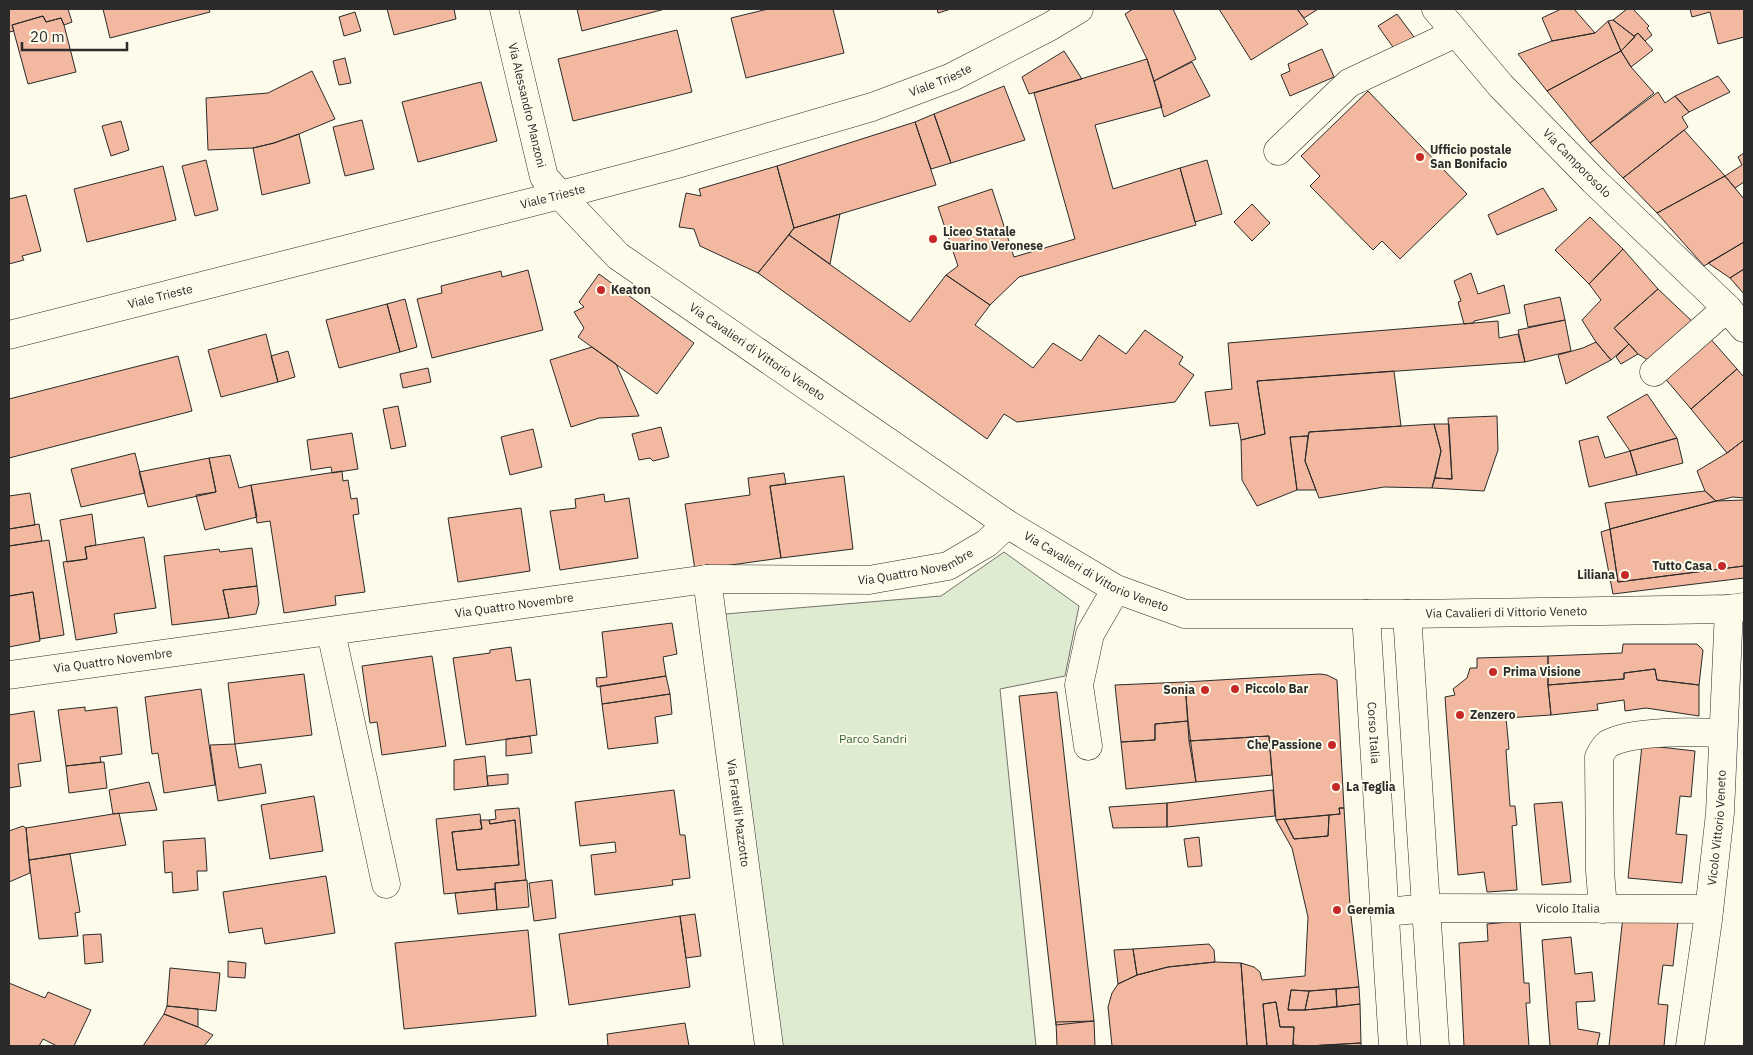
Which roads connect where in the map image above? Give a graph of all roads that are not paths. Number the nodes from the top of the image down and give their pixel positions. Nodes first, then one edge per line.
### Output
1 (504, 9) edge
2 (1079, 9) edge
3 (1436, 9) edge
4 (1456, 33) junction
5 (1278, 152) dead end
6 (560, 196) junction
7 (1736, 318) edge
8 (9, 335) edge
9 (1654, 372) dead end
10 (1007, 524) junction
11 (707, 579) junction
12 (1116, 589) junction
13 (1737, 608) edge
14 (1366, 614) junction
15 (1407, 614) junction
16 (331, 632) junction
17 (9, 675) edge
18 (1723, 733) junction
19 (1088, 746) dead end
20 (386, 884) dead end
21 (1428, 908) junction
22 (1603, 909) junction
23 (1709, 909) junction
24 (1386, 912) junction
25 (769, 1046) edge
26 (1393, 1046) edge
27 (1436, 1046) edge
28 (1690, 1046) edge

1 - 6 street, Via Alessandro Manzoni
2 - 6 street, Viale Trieste
3 - 4 street, Via Camporosolo
4 - 5 street
4 - 7 street, Via Camporosolo
6 - 8 street, Viale Trieste
6 - 10 street, Via Cavalieri di Vittorio Veneto
7 - 9 street, Via Camporosolo
10 - 11 street, Via Quattro Novembre
10 - 12 street, Via Cavalieri di Vittorio Veneto
11 - 16 street, Via Quattro Novembre
11 - 25 street, Via Fratelli Mazzotto
12 - 14 street, Via Cavalieri di Vittorio Veneto
12 - 19 street
13 - 15 street, Via Cavalieri di Vittorio Veneto
13 - 18 street, Vicolo Vittorio Veneto
14 - 15 street, Via Cavalieri di Vittorio Veneto
14 - 24 street, Corso Italia
15 - 21 street
16 - 17 street, Via Quattro Novembre
16 - 20 street
18 - 22 street
18 - 23 street, Vicolo Vittorio Veneto
21 - 22 street, Vicolo Italia
21 - 24 street
21 - 27 street
22 - 23 street, Vicolo Italia
23 - 28 street, Vicolo Vittorio Veneto
24 - 26 street, Corso Italia

